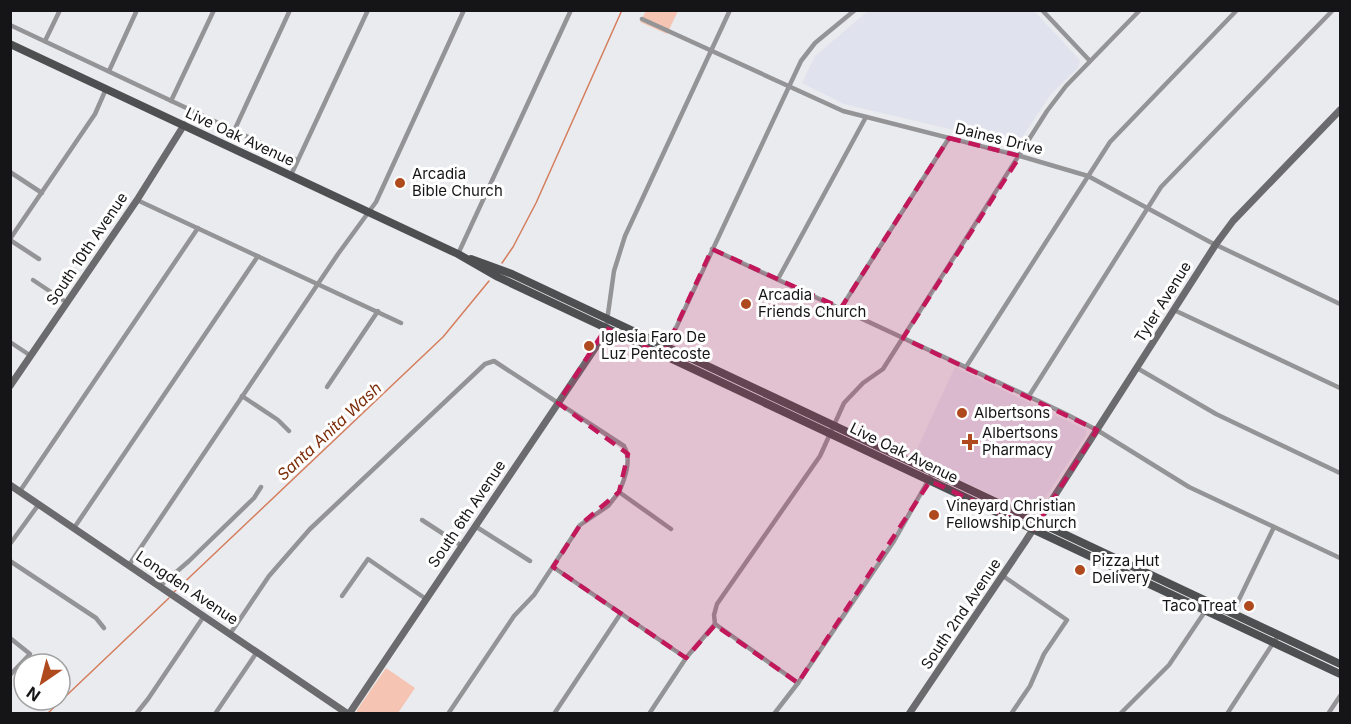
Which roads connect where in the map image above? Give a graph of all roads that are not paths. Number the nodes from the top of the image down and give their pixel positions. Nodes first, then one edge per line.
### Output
1 (60, 10) edge
2 (137, 10) edge
3 (214, 10) edge
4 (291, 10) edge
5 (368, 10) edge
6 (464, 10) edge
7 (571, 10) edge
8 (730, 10) edge
9 (855, 10) edge
10 (1140, 10) edge
11 (1237, 10) edge
12 (1333, 10) edge
13 (1043, 11) edge
14 (642, 19) dead end
15 (10, 25) edge
16 (45, 41) junction
17 (10, 44) edge
18 (712, 50) junction
19 (1090, 61) junction
20 (109, 71) junction
21 (789, 86) junction
22 (106, 89) junction
23 (171, 101) junction
24 (1340, 111) edge
25 (866, 117) junction
26 (184, 125) junction
27 (234, 130) junction
28 (949, 138) junction
29 (1020, 156) junction
30 (297, 160) junction
31 (10, 172) edge
32 (291, 175) junction
33 (1088, 176) junction
34 (42, 193) junction
35 (137, 200) junction
36 (1148, 208) junction
37 (368, 212) junction
38 (198, 228) junction
39 (10, 239) edge
40 (1216, 244) junction
41 (712, 249) junction
42 (458, 254) junction
43 (258, 256) junction
44 (39, 259) dead end
45 (500, 274) junction
46 (778, 279) junction
47 (33, 280) dead end
48 (318, 284) junction
49 (66, 303) junction
50 (1341, 304) edge
51 (841, 308) junction
52 (1174, 310) junction
53 (378, 311) junction
54 (607, 319) junction
55 (401, 323) dead end
56 (606, 328) junction
57 (903, 338) junction
58 (10, 342) edge
59 (664, 350) junction
60 (31, 356) junction
61 (966, 367) junction
62 (1137, 368) junction
63 (10, 386) edge
64 (327, 387) dead end
65 (1341, 388) edge
66 (242, 396) junction
67 (1029, 396) junction
68 (558, 403) junction
69 (832, 429) junction
70 (1097, 430) junction
71 (289, 431) dead end
72 (933, 472) junction
73 (1341, 473) edge
74 (929, 480) junction
75 (10, 485) edge
76 (261, 487) dead end
77 (20, 491) junction
78 (619, 492) junction
79 (39, 504) junction
80 (422, 520) dead end
81 (1039, 522) junction
82 (476, 526) junction
83 (1274, 527) junction
84 (74, 528) junction
85 (671, 529) dead end
86 (1034, 529) junction
87 (10, 544) edge
88 (462, 546) junction
89 (1341, 558) edge
90 (10, 561) edge
91 (530, 561) dead end
92 (129, 565) junction
93 (553, 567) junction
94 (1003, 576) junction
95 (159, 586) junction
96 (342, 596) dead end
97 (426, 599) junction
98 (1211, 602) junction
99 (1206, 610) junction
100 (1233, 612) junction
101 (621, 613) junction
102 (204, 616) junction
103 (1229, 621) junction
104 (715, 624) junction
105 (104, 628) dead end
106 (230, 634) junction
107 (1279, 634) junction
108 (10, 638) edge
109 (1275, 643) junction
110 (257, 652) junction
111 (686, 658) junction
112 (1341, 663) edge
113 (1341, 674) edge
114 (10, 675) edge
115 (798, 683) junction
116 (1341, 696) edge
117 (136, 714) edge
118 (215, 714) edge
119 (349, 714) edge
120 (448, 714) edge
121 (554, 714) edge
122 (649, 714) edge
123 (774, 714) edge
124 (909, 714) edge
125 (1011, 714) edge
126 (1120, 714) edge
127 (1227, 714) edge
128 (1328, 714) edge

1 - 16 street
2 - 20 street
3 - 23 street
4 - 27 street
5 - 30 street
6 - 37 street
7 - 42 street
8 - 18 street
9 - 21 street
10 - 19 street
11 - 33 street
12 - 36 street
13 - 19 street
14 - 18 street, Daines Drive
15 - 16 street, Live Oak Avenue
16 - 20 street, Live Oak Avenue
17 - 22 main road, Live Oak Avenue
18 - 21 street, Daines Drive
18 - 54 street
19 - 29 street
20 - 23 street, Live Oak Avenue
21 - 25 street, Daines Drive
21 - 41 street
22 - 26 main road, Live Oak Avenue
22 - 34 street
23 - 27 street, Live Oak Avenue
24 - 40 street, Tyler Avenue
25 - 28 street, Daines Drive
25 - 46 street
26 - 32 main road, Live Oak Avenue
26 - 35 street, South 10th Avenue
27 - 30 street, Live Oak Avenue
28 - 29 street, Daines Drive
28 - 51 street
29 - 33 street, Daines Drive
29 - 57 street
30 - 32 street
31 - 34 street
32 - 37 main road, Live Oak Avenue
33 - 36 street, Daines Drive
33 - 61 street
34 - 39 street
35 - 38 street
35 - 49 street, South 10th Avenue
36 - 40 street, Daines Drive
36 - 67 street
37 - 42 main road, Live Oak Avenue
37 - 48 street
38 - 43 street
38 - 77 street
39 - 44 street
40 - 50 street, Daines Drive
40 - 52 street, Tyler Avenue
41 - 46 street
41 - 59 street
42 - 45 main road, Live Oak Avenue
43 - 48 street
43 - 84 street
45 - 54 main road, Live Oak Avenue
45 - 56 main road, Live Oak Avenue
46 - 51 street
47 - 49 street
48 - 53 street
48 - 66 street
49 - 60 street, South 10th Avenue
51 - 57 street
52 - 62 street, Tyler Avenue
52 - 65 street
53 - 55 street
53 - 64 street
54 - 56 street
54 - 59 main road, Live Oak Avenue
56 - 59 main road, Live Oak Avenue
56 - 68 street, South 6th Avenue
57 - 61 street
57 - 69 street
58 - 60 street
59 - 69 main road, Live Oak Avenue
60 - 63 street, South 10th Avenue
61 - 67 street
62 - 70 street, Tyler Avenue
62 - 73 street
66 - 71 street
66 - 92 street
67 - 70 street
68 - 78 street
68 - 82 street, South 6th Avenue
68 - 106 street
69 - 72 main road, Live Oak Avenue
69 - 74 main road, Live Oak Avenue
69 - 104 street
70 - 81 street, Tyler Avenue
70 - 83 street
72 - 74 street
72 - 81 main road, Live Oak Avenue
74 - 86 main road, Live Oak Avenue
74 - 115 street
75 - 77 street, Longden Avenue
76 - 95 street
77 - 79 street, Longden Avenue
78 - 85 street
78 - 93 street
79 - 84 street, Longden Avenue
79 - 87 street
80 - 88 street
81 - 86 street, Tyler Avenue
81 - 98 main road, Live Oak Avenue
82 - 88 street, South 6th Avenue
82 - 91 street
83 - 89 street
83 - 100 street
84 - 92 street, Longden Avenue
86 - 94 street, South 2nd Avenue
86 - 99 main road, Live Oak Avenue
88 - 97 street, South 6th Avenue
90 - 105 street
92 - 95 street, Longden Avenue
93 - 101 street
93 - 120 street
94 - 124 street, South 2nd Avenue
94 - 125 street
95 - 102 street, Longden Avenue
96 - 97 street
97 - 119 street, South 6th Avenue
98 - 99 street
98 - 100 main road, Live Oak Avenue
99 - 103 main road, Live Oak Avenue
99 - 126 street
100 - 103 street
100 - 107 main road, Live Oak Avenue
101 - 111 street
101 - 121 street
102 - 106 street, Longden Avenue
102 - 117 street
103 - 109 main road, Live Oak Avenue
104 - 111 street
104 - 115 street
106 - 110 street, Longden Avenue
107 - 109 street
107 - 112 main road, Live Oak Avenue
108 - 114 street
109 - 113 main road, Live Oak Avenue
109 - 127 street
110 - 118 street
110 - 119 street, Longden Avenue
111 - 122 street
115 - 123 street
116 - 128 street

